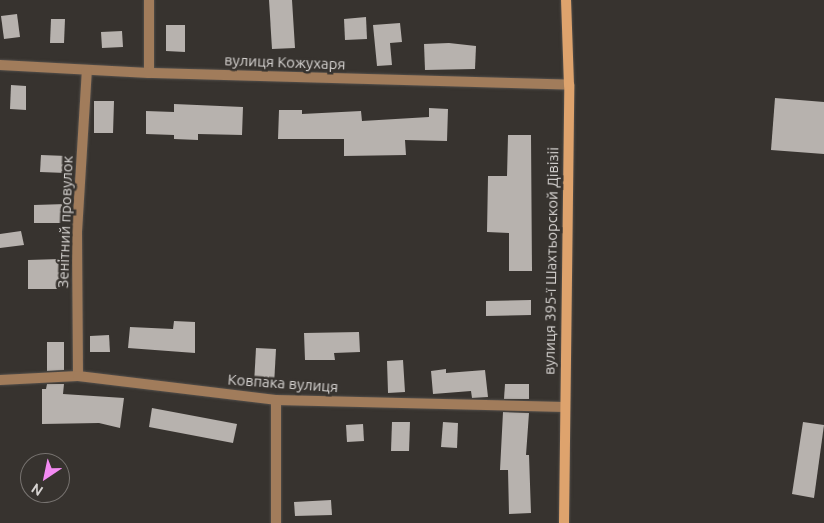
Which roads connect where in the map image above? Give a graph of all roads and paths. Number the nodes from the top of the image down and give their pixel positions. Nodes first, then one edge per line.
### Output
1 (149, 0) edge
2 (566, 0) edge
3 (0, 65) edge
4 (87, 70) junction
5 (149, 74) junction
6 (569, 85) junction
7 (78, 376) junction
8 (0, 380) edge
9 (276, 400) junction
10 (565, 407) junction
11 (276, 523) edge
12 (564, 523) edge

1 - 5 street
2 - 6 street, вулиця 395-ї Шахтьорской Дівізіі
3 - 4 street, вулиця Кожухаря
4 - 5 street, вулиця Кожухаря
4 - 7 street, Зенітний провулок
5 - 6 street, вулиця Кожухаря
6 - 10 street, вулиця 395-ї Шахтьорской Дівізіі
7 - 8 street, Ковпака вулиця
7 - 9 street, Ковпака вулиця
9 - 10 street, Ковпака вулиця
9 - 11 street
10 - 12 street, вулиця 395-ї Шахтьорской Дівізіі

